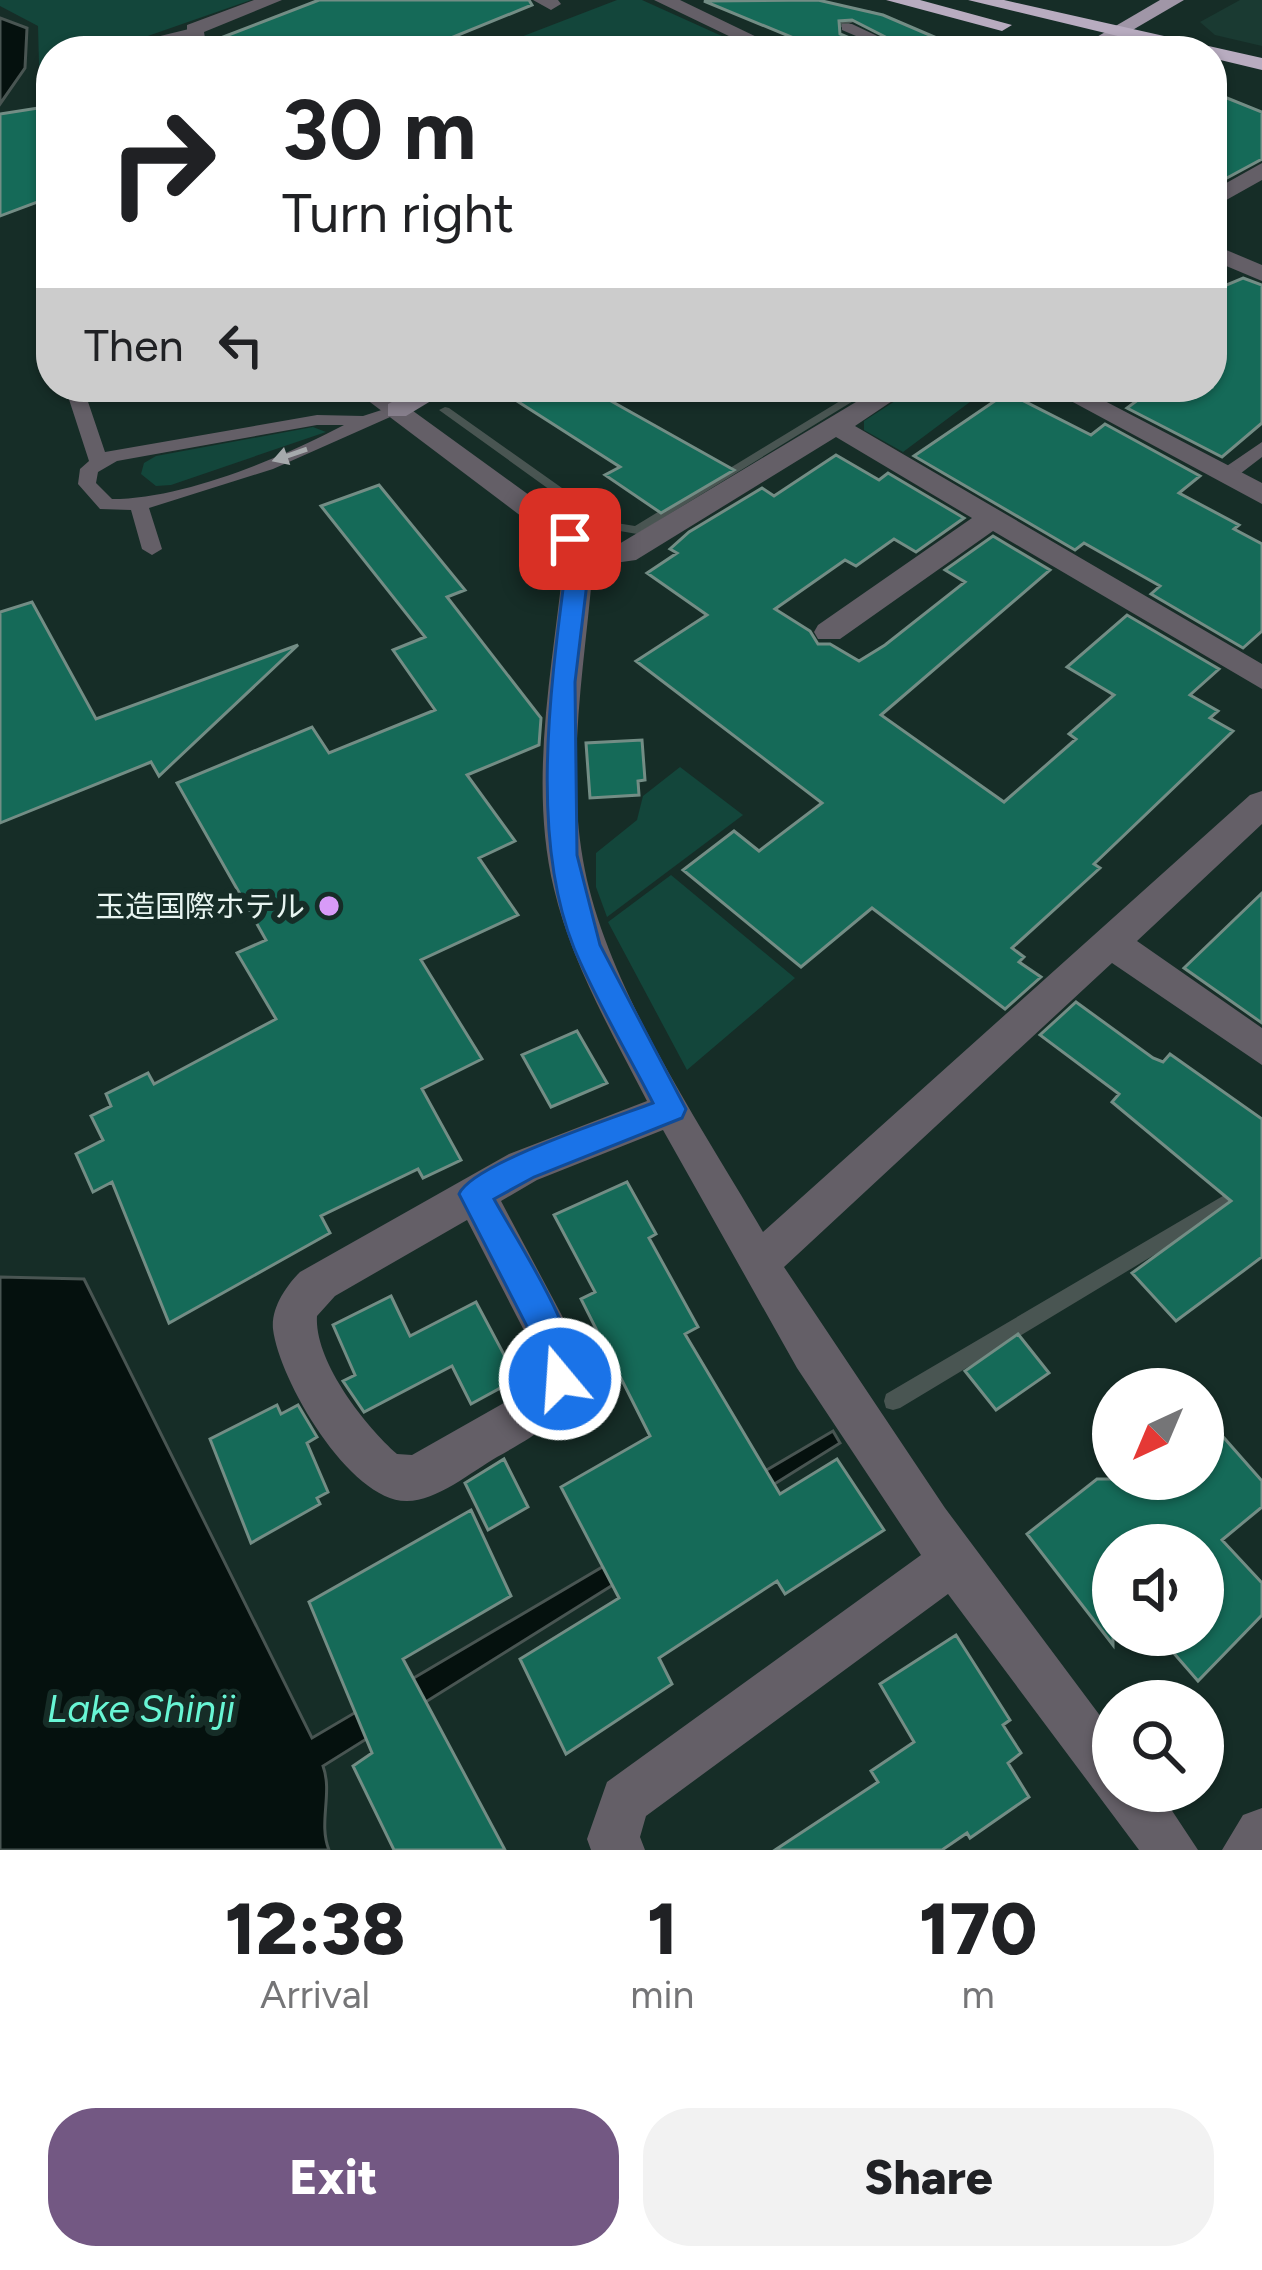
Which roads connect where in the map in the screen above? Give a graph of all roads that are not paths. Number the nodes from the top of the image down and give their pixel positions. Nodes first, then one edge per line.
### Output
1 (272, 0) edge
2 (664, 0) edge
3 (896, 0) edge
4 (977, 0) edge
5 (1174, 0) edge
6 (848, 28) dead end
7 (204, 36) edge
8 (743, 36) edge
9 (867, 36) edge
10 (1040, 36) edge
11 (1101, 36) edge
12 (1125, 36) edge
13 (1227, 56) edge
14 (1262, 64) edge
15 (1227, 76) edge
16 (1262, 84) edge
17 (1262, 170) edge
18 (1227, 192) edge
19 (1227, 258) edge
20 (1262, 274) edge
21 (79, 402) edge
22 (385, 402) edge
23 (412, 402) edge
24 (876, 402) edge
25 (1086, 402) edge
26 (1103, 402) edge
27 (1096, 407) junction
28 (397, 410) junction
29 (359, 420) junction
30 (837, 426) junction
31 (1262, 448) edge
32 (99, 462) junction
33 (1225, 476) junction
34 (1262, 495) edge
35 (139, 506) junction
36 (992, 518) junction
37 (152, 550) dead end
38 (578, 558) junction
39 (829, 632) dead end
40 (1262, 678) edge
41 (1262, 804) edge
42 (1112, 943) junction
43 (1262, 1049) edge
44 (671, 1109) junction
45 (475, 1194) junction
46 (758, 1264) junction
47 (956, 1559) junction
48 (1092, 1745) edge
49 (1142, 1812) edge
50 (1262, 1834) edge
51 (619, 1850) edge
52 (1172, 1850) edge
53 (1248, 1850) edge

1 - 7 street
2 - 8 street
3 - 10 highway
4 - 11 highway
5 - 12 main road
6 - 9 lane
13 - 14 highway
15 - 16 highway
17 - 18 street
19 - 20 street
21 - 32 lane
22 - 28 street
23 - 28 street
24 - 30 street
25 - 27 street
26 - 27 street
27 - 33 street
28 - 29 lane
28 - 38 street
29 - 32 lane
29 -> 35 lane
30 - 36 street
30 - 38 street
31 - 33 lane
32 - 35 lane
33 - 34 street
35 - 37 lane
36 - 39 street
36 - 40 street
38 - 44 street
41 - 42 street
42 - 43 street
42 - 46 street
44 - 45 street
44 - 46 street
45 - 45 street
46 - 47 street
47 - 48 street
47 - 51 street
49 - 52 street
50 - 53 street

